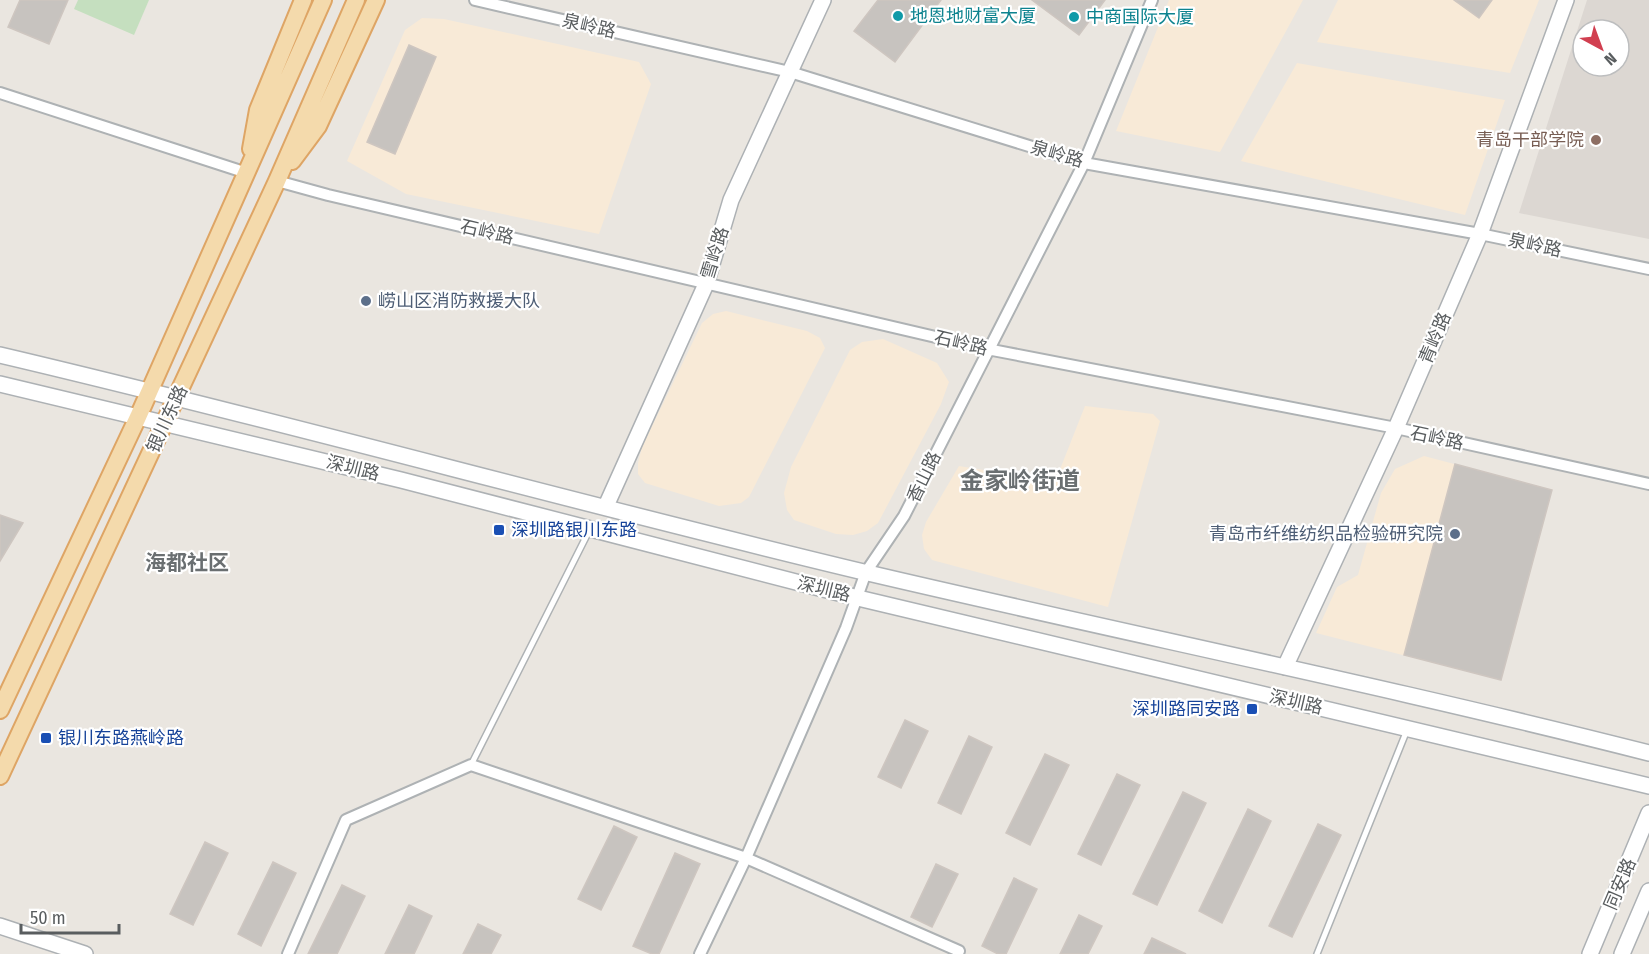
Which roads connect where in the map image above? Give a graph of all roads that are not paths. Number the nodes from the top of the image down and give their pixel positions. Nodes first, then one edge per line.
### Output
1 (303, 0) edge
2 (323, 0) edge
3 (356, 0) edge
4 (376, 0) edge
5 (475, 0) edge
6 (823, 0) edge
7 (1152, 0) edge
8 (1566, 0) edge
9 (790, 72) junction
10 (0, 93) edge
11 (1084, 163) junction
12 (247, 173) junction
13 (277, 181) junction
14 (1480, 234) junction
15 (1649, 269) edge
16 (706, 284) junction
17 (987, 349) junction
18 (0, 355) edge
19 (0, 384) edge
20 (149, 390) junction
21 (177, 397) junction
22 (138, 417) junction
23 (166, 422) junction
24 (1396, 428) junction
25 (1649, 484) edge
26 (606, 506) junction
27 (590, 529) junction
28 (866, 572) junction
29 (858, 598) junction
30 (1285, 667) junction
31 (0, 710) edge
32 (1408, 728) junction
33 (1649, 753) edge
34 (471, 765) junction
35 (0, 776) edge
36 (1649, 786) edge
37 (1649, 813) edge
38 (746, 858) junction
39 (1649, 891) edge
40 (0, 926) edge
41 (959, 951) dead end
42 (85, 954) edge
43 (288, 954) edge
44 (700, 954) edge
45 (1317, 954) edge
46 (1590, 954) edge
47 (1622, 954) edge

1 - 12 main road
2 - 12 main road, 银川东路
3 - 13 main road, 银川东路
4 - 13 main road
5 - 9 street, 泉岭路
6 - 9 main road, 雪岭路
7 - 11 street, 香山路
8 - 14 main road, 青岭路
9 - 11 street, 泉岭路
9 - 16 main road, 雪岭路
10 - 12 street
11 - 14 street, 泉岭路
11 - 17 street, 香山路
12 - 20 main road, 银川东路
13 - 16 street, 石岭路 / 石岭路
13 - 21 main road, 银川东路
14 - 15 street, 泉岭路
14 - 24 main road, 青岭路
16 - 17 street, 石岭路 / 石岭路
16 - 26 main road, 雪岭路
17 - 24 street, 石岭路 / 石岭路
17 - 28 street, 香山路
18 - 20 main road, 深圳路
19 - 22 main road, 深圳路
20 - 21 main road, 深圳路
20 - 22 main road, 银川东路
21 - 23 main road, 银川东路
21 - 26 main road, 深圳路
22 - 23 main road, 深圳路
22 - 31 main road, 银川东路
23 - 27 main road, 深圳路
23 - 35 main road, 银川东路
24 - 25 street, 石岭路 / 石岭路
24 - 30 main road, 青岭路
26 - 28 main road, 深圳路
27 - 29 main road, 深圳路
27 - 34 lane
28 - 29 street, 香山路
28 - 30 main road, 深圳路
29 - 32 main road, 深圳路
29 - 38 street, 香山路
30 - 33 main road, 深圳路
32 - 36 main road, 深圳路
32 - 45 lane
34 - 38 street
34 - 43 street
37 - 46 main road, 同安路
38 - 41 street
38 - 44 street, 香山路
39 - 47 main road, 同安路
40 - 42 main road

